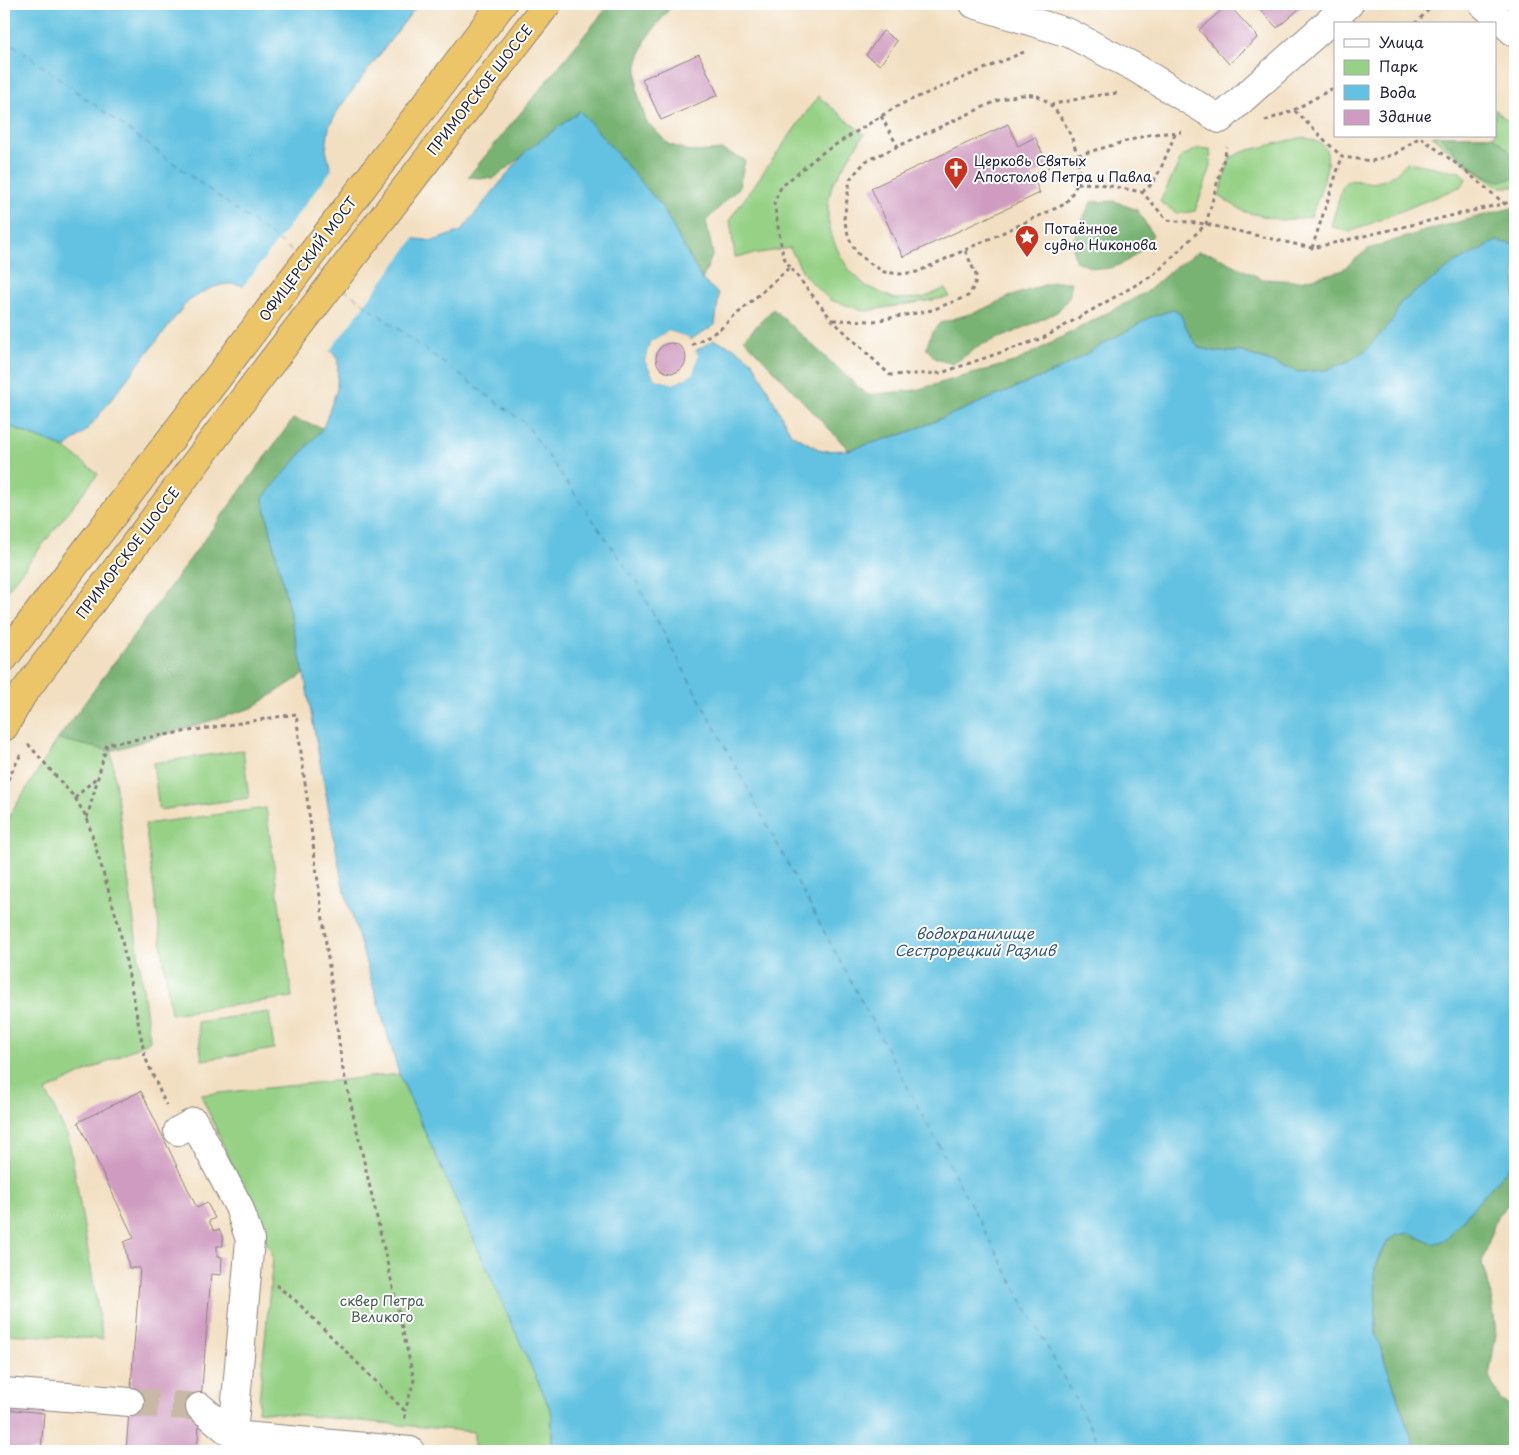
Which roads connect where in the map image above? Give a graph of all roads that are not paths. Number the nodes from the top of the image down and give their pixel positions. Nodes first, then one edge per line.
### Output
1 (502, 4) edge
2 (547, 4) edge
3 (974, 4) edge
4 (1349, 4) edge
5 (1482, 4) edge
6 (1515, 33) edge
7 (4, 658) edge
8 (4, 727) edge
9 (178, 1131) road end
10 (4, 1392) edge
11 (130, 1402) tunnel mouth
12 (200, 1407) tunnel mouth
13 (233, 1435) junction
14 (407, 1451) edge

1 - 7 highway, ОФИЦЕРСКИЙ МОСТ
2 - 8 highway, ПРИМОРСКОЕ ШОССЕ
3 - 4 street
5 - 6 street
9 - 13 street
10 - 11 street
12 - 13 street
13 - 14 street

